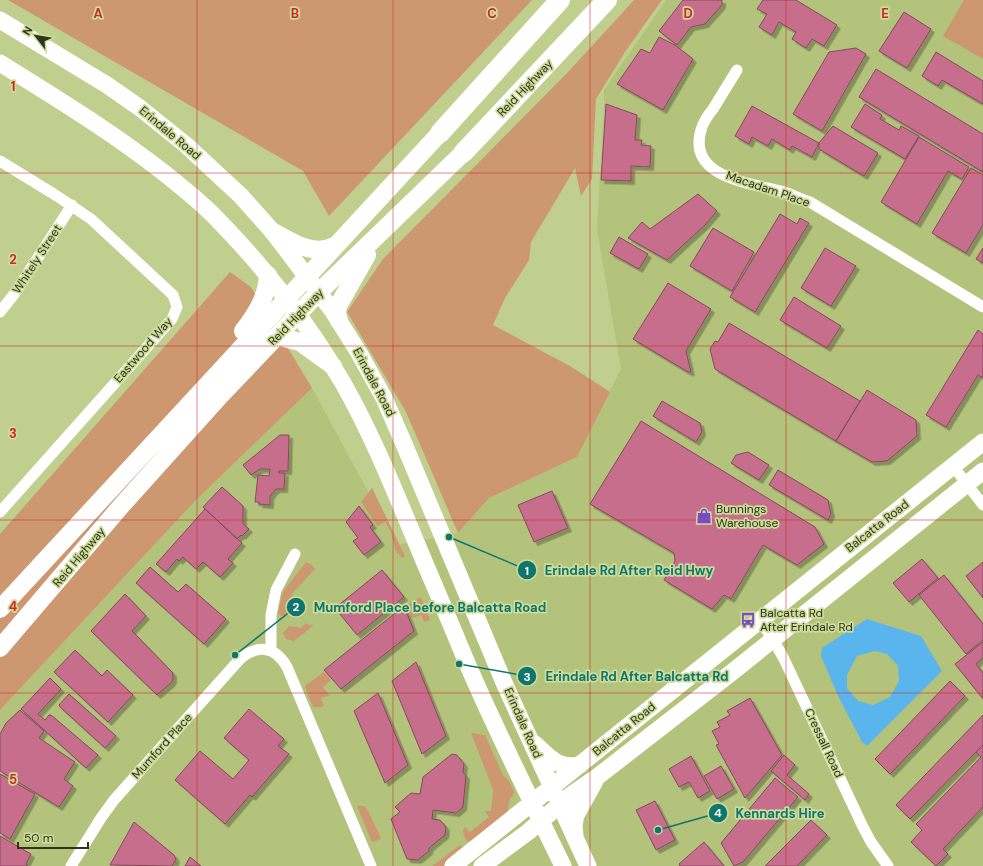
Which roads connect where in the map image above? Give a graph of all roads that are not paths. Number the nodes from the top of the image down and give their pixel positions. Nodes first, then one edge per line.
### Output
1 (560, 0) edge
2 (607, 0) edge
3 (0, 20) edge
4 (0, 64) edge
5 (738, 70) dead end
6 (440, 133) joint
7 (462, 153) joint
8 (0, 161) edge
9 (72, 205) junction
10 (273, 232) junction
11 (379, 233) junction
12 (334, 246) junction
13 (268, 275) junction
14 (307, 276) junction
15 (319, 292) junction
16 (286, 299) junction
17 (983, 307) edge
18 (0, 312) edge
19 (298, 314) junction
20 (339, 321) junction
21 (277, 336) junction
22 (332, 366) junction
23 (206, 384) junction
24 (983, 442) edge
25 (953, 466) junction
26 (983, 471) edge
27 (967, 484) junction
28 (983, 505) edge
29 (0, 512) edge
30 (294, 554) dead end
31 (0, 609) edge
32 (759, 620) junction
33 (773, 639) junction
34 (0, 648) edge
35 (271, 651) junction
36 (530, 740) junction
37 (580, 765) junction
38 (597, 777) junction
39 (552, 787) junction
40 (533, 803) junction
41 (560, 805) junction
42 (542, 821) junction
43 (576, 838) junction
44 (71, 866) edge
45 (371, 866) edge
46 (453, 866) edge
47 (482, 866) edge
48 (563, 866) edge
49 (588, 866) edge
50 (888, 866) edge

1 - 6 highway, Reid Highway
2 - 7 highway, Reid Highway
3 - 10 main road, Erindale Road
4 - 13 main road, Erindale Road
5 - 17 street, Macadam Place
6 - 12 highway, Reid Highway
7 - 11 highway, Reid Highway
8 - 9 street, Eastwood Way
9 - 18 street, Whitely Street
9 - 29 street, Eastwood Way
10 - 12 highway
10 - 14 main road, Erindale Road
11 - 15 highway, Reid Highway
11 - 20 highway
12 - 14 highway, Reid Highway
13 - 16 main road, Erindale Road
13 - 23 highway
14 - 15 main road, Erindale Road
14 - 16 highway, Reid Highway
15 - 19 highway, Reid Highway
15 - 20 main road, Erindale Road
16 - 19 main road, Erindale Road
16 - 23 highway, Reid Highway
19 - 21 highway, Reid Highway
19 - 22 main road, Erindale Road
20 - 36 main road, Erindale Road
21 - 22 highway
21 - 34 highway, Reid Highway
22 - 40 main road, Erindale Road
23 - 31 highway, Reid Highway
24 - 25 main road, Balcatta Road
25 - 27 street
25 - 32 main road, Balcatta Road
26 - 27 main road, Balcatta Road
27 - 28 street
27 - 33 main road, Balcatta Road
30 - 35 street
32 - 33 street, Cressall Road
32 - 37 main road, Balcatta Road
33 - 38 main road, Balcatta Road
33 - 50 street, Cressall Road
35 - 44 street, Mumford Place
35 - 45 street
36 - 37 main road
36 - 39 main road, Erindale Road
37 - 39 main road, Balcatta Road
38 - 41 main road, Balcatta Road
38 - 43 main road
39 - 40 main road, Balcatta Road
39 - 41 main road, Erindale Road
40 - 42 main road, Erindale Road
40 - 46 main road, Balcatta Road
41 - 42 main road, Balcatta Road
41 - 43 main road, Erindale Road
42 - 47 main road, Balcatta Road
42 - 48 main road, Erindale Road
43 - 49 main road, Erindale Road

